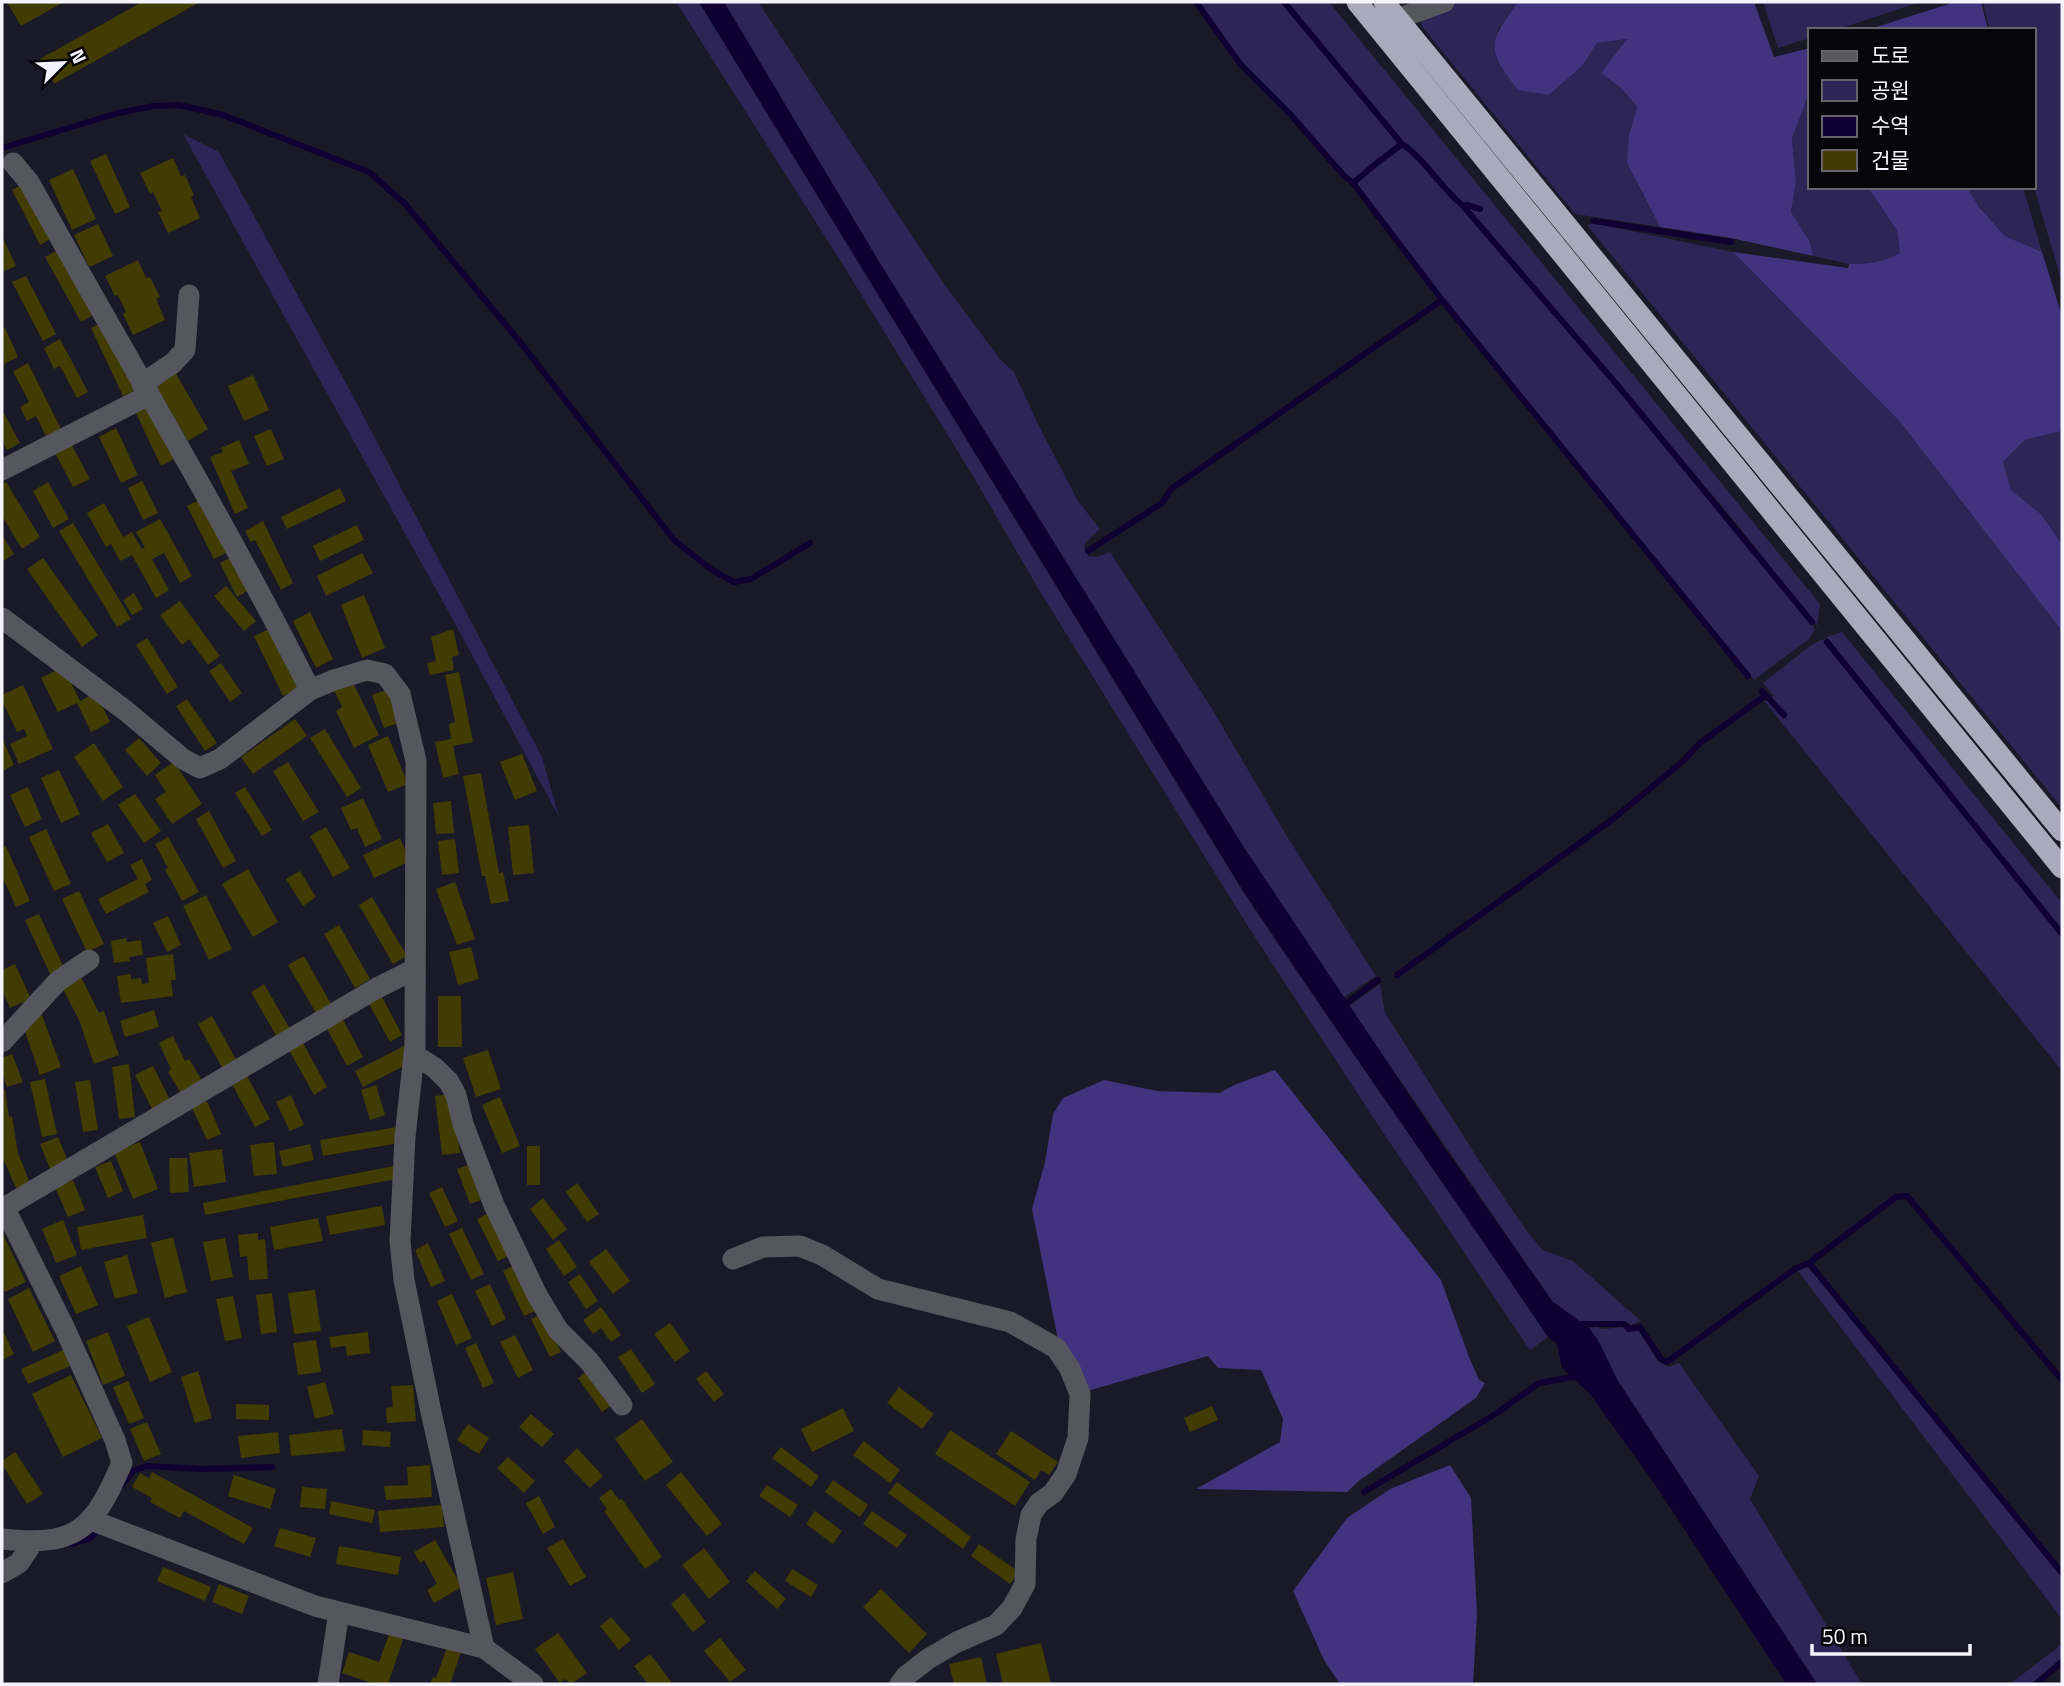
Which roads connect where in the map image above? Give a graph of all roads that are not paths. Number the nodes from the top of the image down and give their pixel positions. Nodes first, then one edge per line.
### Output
1 (1357, 2) edge
2 (1444, 2) edge
3 (1390, 7) edge
4 (13, 163) dead end
5 (188, 295) dead end
6 (146, 389) junction
7 (2, 470) edge
8 (2, 618) edge
9 (310, 690) junction
10 (2062, 831) edge
11 (2062, 868) edge
12 (89, 960) dead end
13 (415, 970) junction
14 (2, 1042) edge
15 (415, 1055) junction
16 (3, 1208) edge
17 (733, 1258) dead end
18 (622, 1405) dead end
19 (91, 1520) junction
20 (2, 1539) edge
21 (33, 1542) junction
22 (2, 1573) edge
23 (338, 1612) junction
24 (484, 1648) junction
25 (328, 1684) edge
26 (533, 1684) edge
27 (900, 1684) edge

1 - 11 highway
2 - 3 street
3 - 10 highway
4 - 6 street
5 - 6 street
6 - 7 street
6 - 9 street
8 - 9 street
9 - 13 street
12 - 14 street
13 - 15 street
13 - 16 street
15 - 18 street
15 - 24 street
16 - 19 street
17 - 27 street
19 - 21 street
19 - 23 street
20 - 21 street
21 - 22 street
23 - 24 street
23 - 25 street
24 - 26 street

